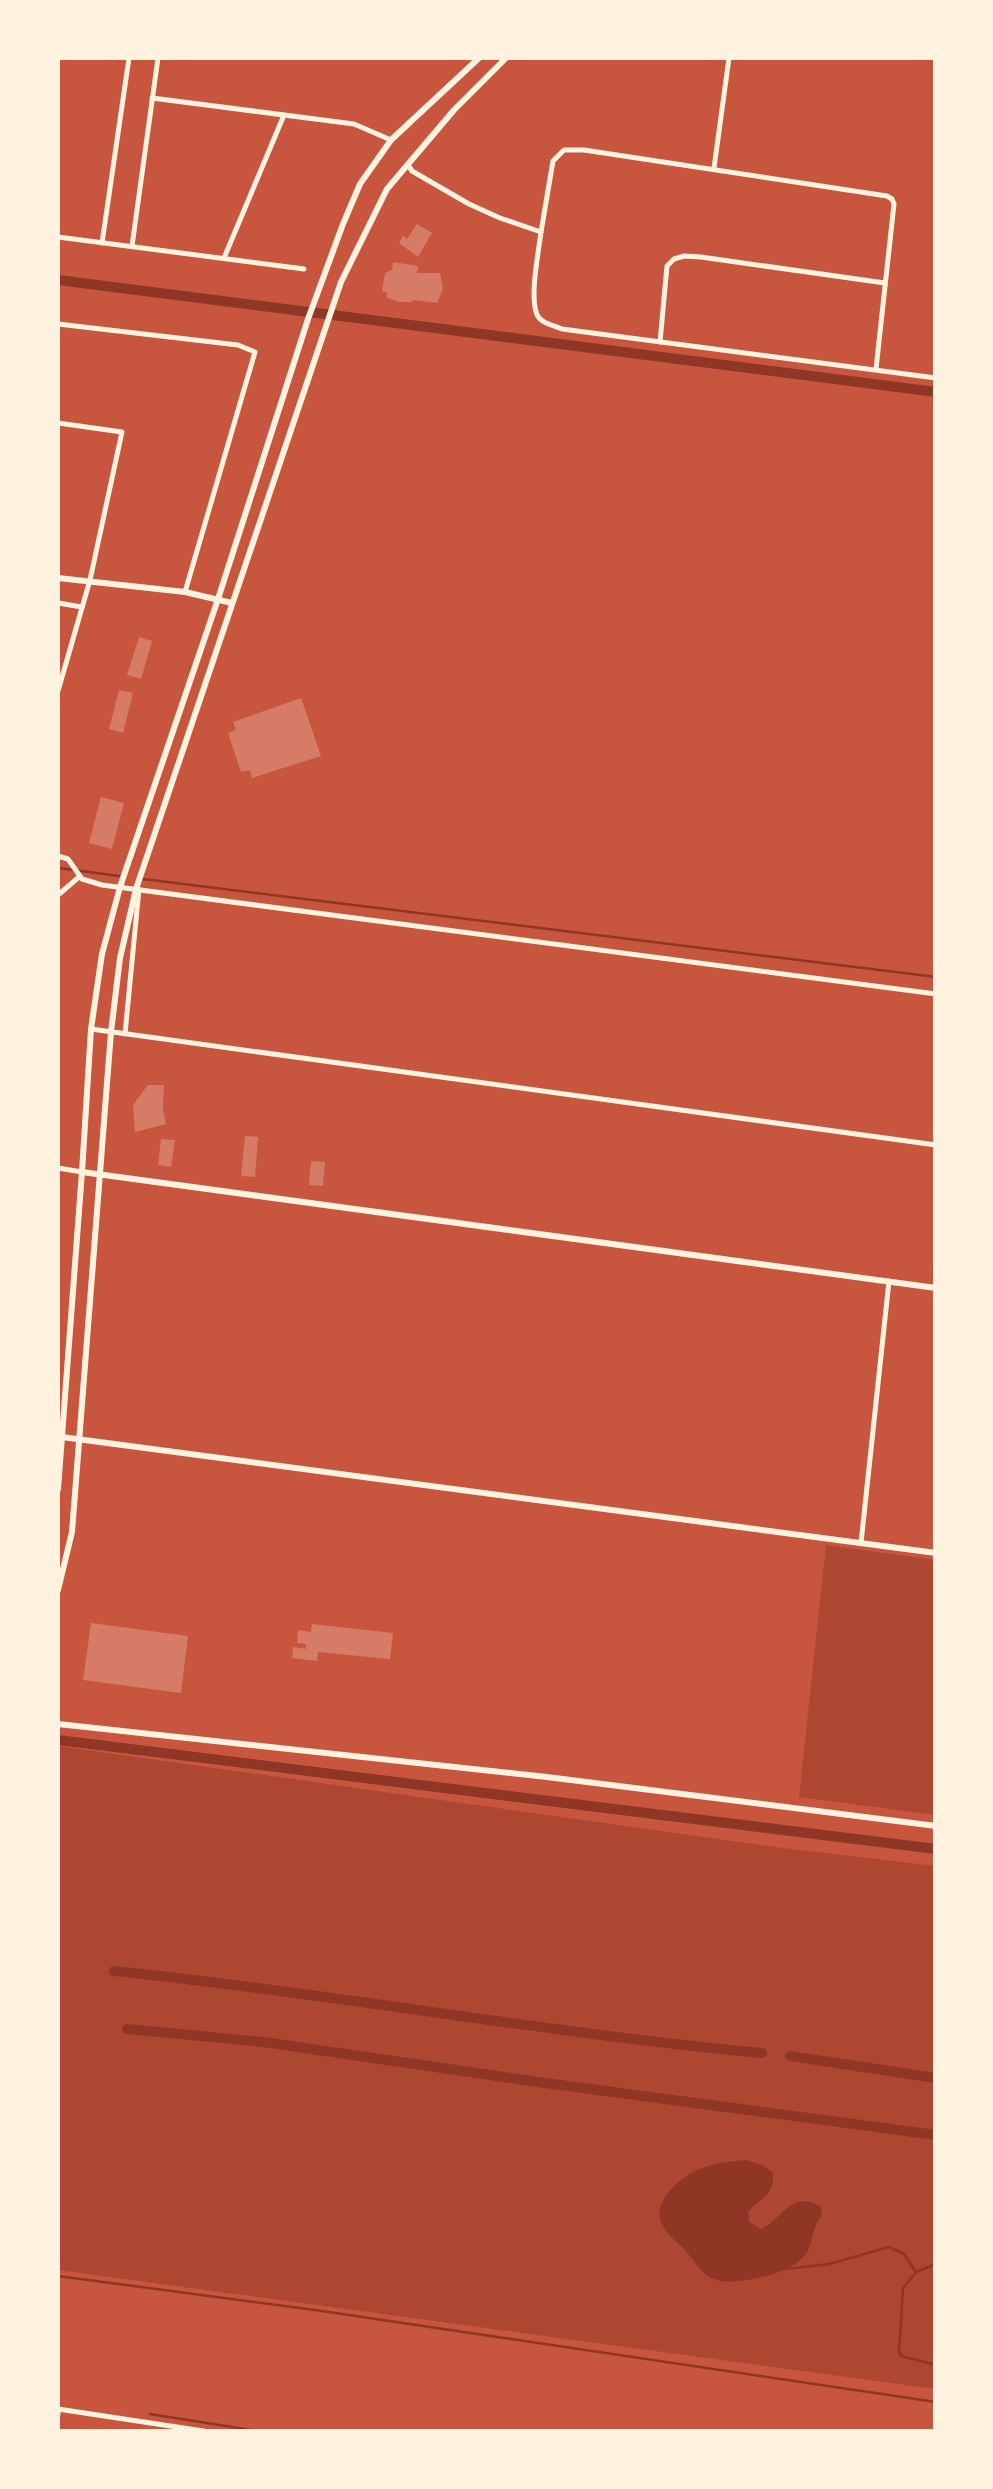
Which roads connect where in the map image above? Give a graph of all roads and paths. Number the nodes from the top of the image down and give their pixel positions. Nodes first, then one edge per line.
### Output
1 (128, 58) edge
2 (158, 58) edge
3 (479, 58) edge
4 (506, 58) edge
5 (730, 58) edge
6 (152, 98) junction
7 (284, 115) junction
8 (391, 140) junction
9 (407, 163) junction
10 (714, 168) junction
11 (541, 232) junction
12 (58, 237) edge
13 (102, 243) junction
14 (132, 246) junction
15 (224, 258) junction
16 (304, 268) dead end
17 (885, 283) junction
18 (58, 324) edge
19 (660, 342) junction
20 (876, 370) junction
21 (936, 378) edge
22 (58, 423) edge
23 (58, 578) edge
24 (90, 580) junction
25 (185, 592) junction
26 (218, 599) junction
27 (232, 603) junction
28 (58, 604) edge
29 (82, 607) junction
30 (58, 690) edge
31 (58, 856) edge
32 (78, 875) junction
33 (123, 879) junction
34 (138, 884) junction
35 (58, 895) edge
36 (936, 994) edge
37 (91, 1029) junction
38 (110, 1032) junction
39 (124, 1034) junction
40 (936, 1145) edge
41 (58, 1168) edge
42 (82, 1172) junction
43 (101, 1174) junction
44 (889, 1281) junction
45 (936, 1288) edge
46 (60, 1437) edge
47 (79, 1439) junction
48 (58, 1489) edge
49 (861, 1543) junction
50 (936, 1553) edge
51 (58, 1590) edge
52 (58, 1724) edge
53 (936, 1826) edge
54 (58, 2411) edge
55 (210, 2432) edge

1 - 13 street
2 - 6 street
3 - 8 main road
4 - 9 main road
5 - 10 street
6 - 7 street
6 - 14 street
7 - 8 street
7 - 15 street
8 - 26 main road
9 - 11 street
9 - 27 main road
10 - 11 street
10 - 17 street
11 - 19 street
12 - 13 street
13 - 14 street
14 - 15 street
15 - 16 street
17 - 19 street
17 - 20 street
18 - 25 street
19 - 20 street
20 - 21 street
22 - 24 street
23 - 24 main road
24 - 25 main road
24 - 29 street
25 - 26 main road
26 - 27 main road
26 - 33 main road
27 - 34 main road
28 - 29 street
29 - 30 street
31 - 32 street
32 - 33 street
32 - 35 street
33 - 34 street
33 - 37 main road
34 - 36 street
34 - 38 main road
34 - 39 street
37 - 38 street
37 - 42 main road
38 - 39 street
38 - 43 main road
39 - 40 street
41 - 42 street
42 - 43 main road
42 - 46 main road
43 - 44 main road
43 - 47 main road
44 - 45 main road
44 - 49 street
46 - 47 main road
46 - 48 main road
47 - 49 main road
47 - 51 main road
49 - 50 main road
52 - 53 main road
54 - 55 street

